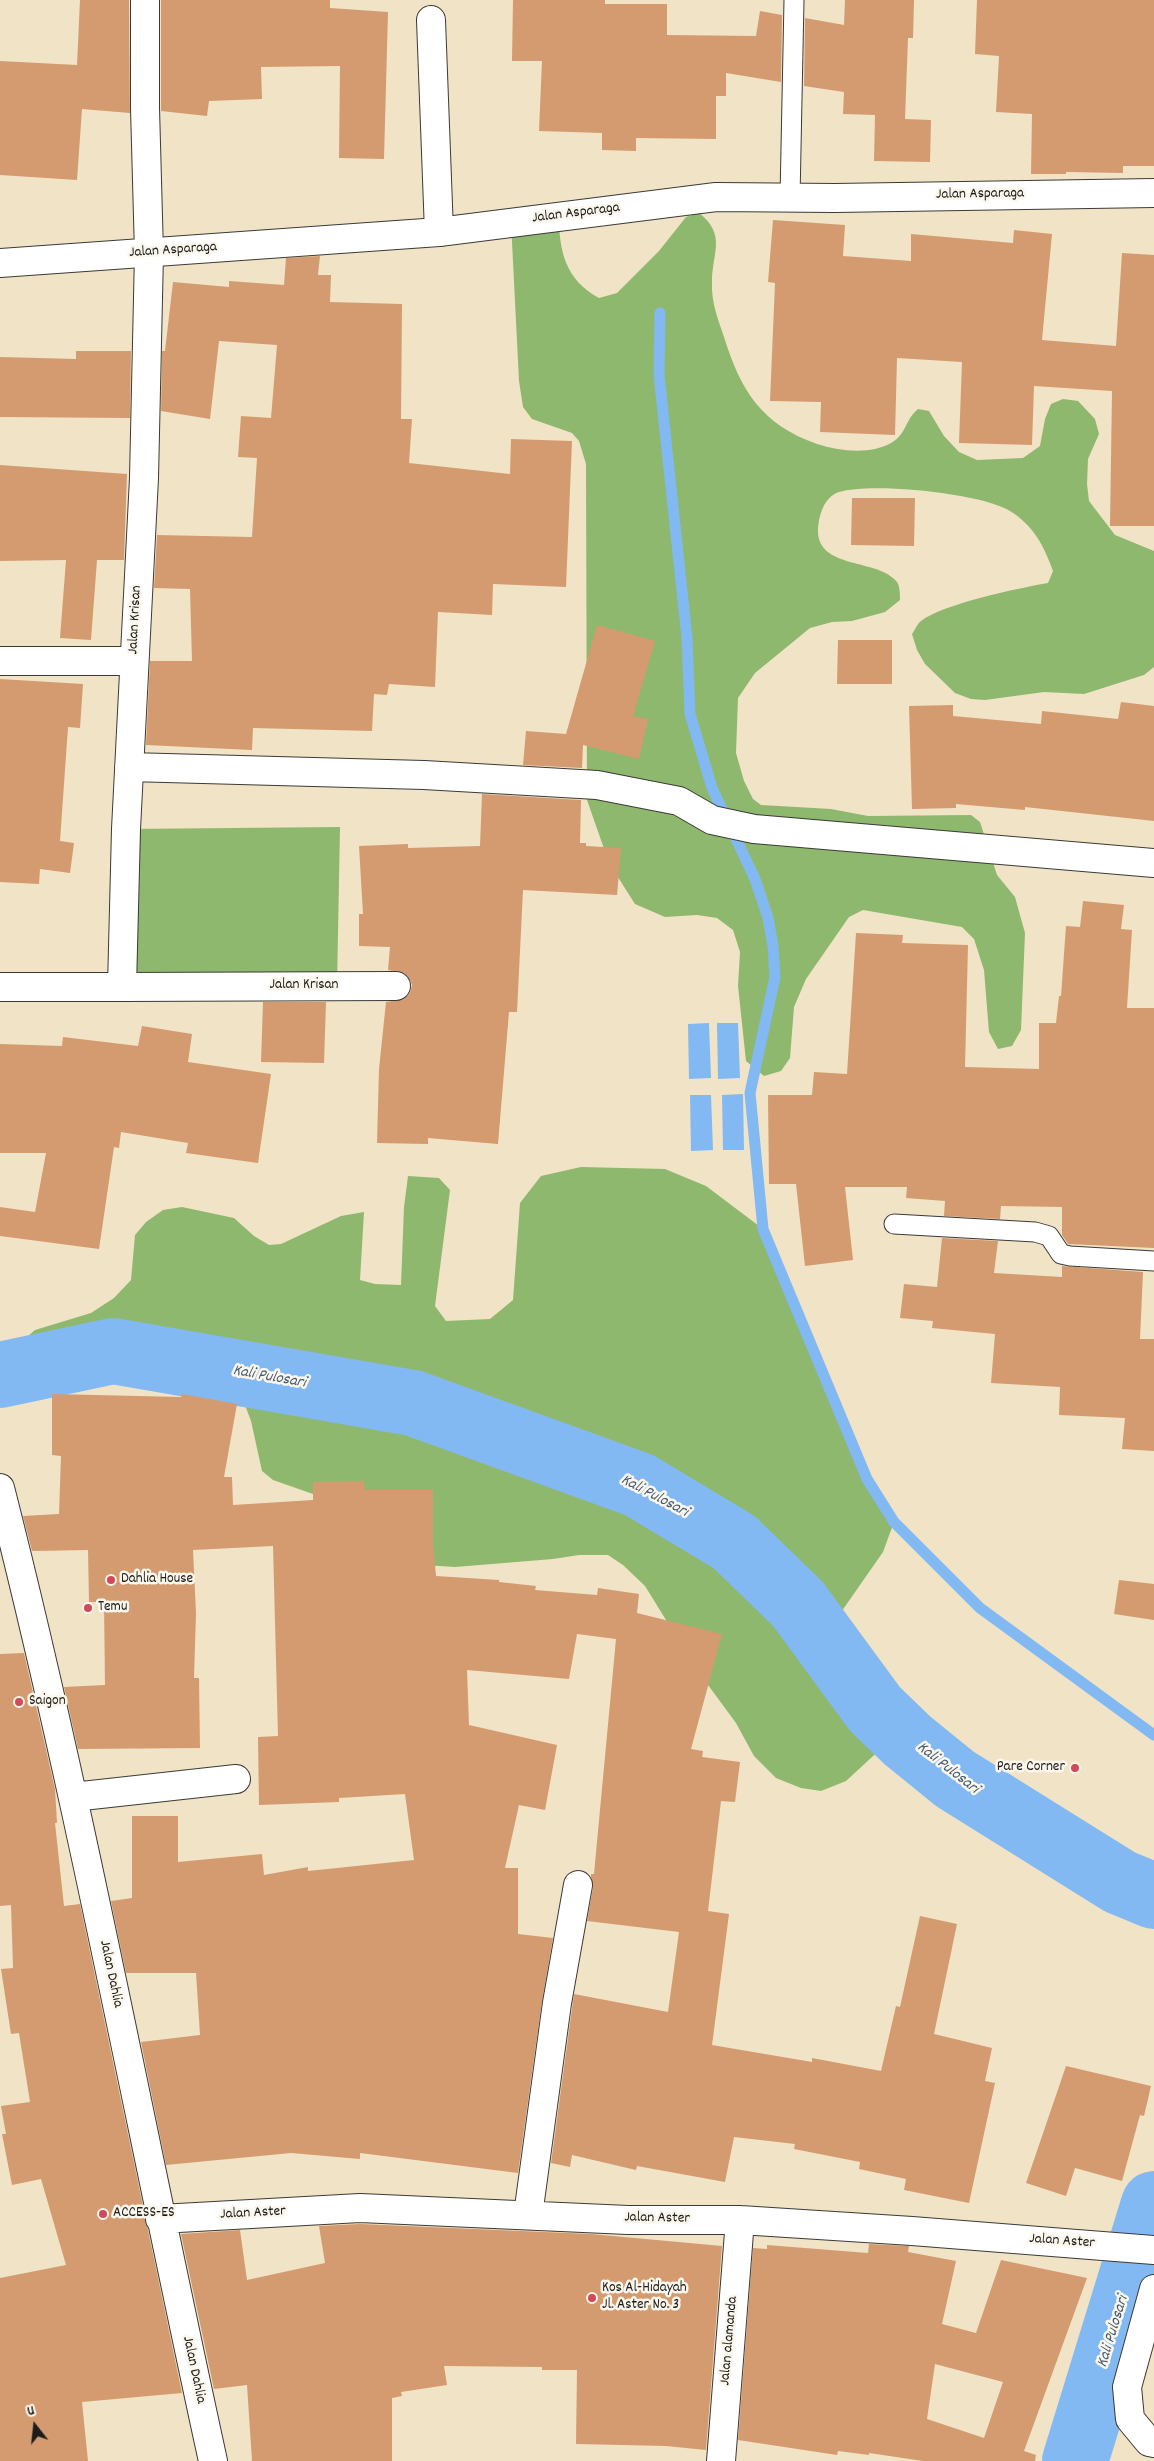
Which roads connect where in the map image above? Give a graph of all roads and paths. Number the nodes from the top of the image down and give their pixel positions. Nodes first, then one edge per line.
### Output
1 (146, 0) edge
2 (794, 0) edge
3 (431, 20) dead end
4 (1154, 193) edge
5 (790, 198) junction
6 (438, 232) junction
7 (149, 253) junction
8 (0, 263) edge
9 (0, 661) edge
10 (133, 661) junction
11 (129, 767) junction
12 (1154, 863) edge
13 (396, 986) dead end
14 (0, 987) edge
15 (122, 987) junction
16 (894, 1224) dead end
17 (1154, 1261) edge
18 (0, 1488) edge
19 (236, 1780) dead end
20 (73, 1797) junction
21 (578, 1885) dead end
22 (528, 2215) junction
23 (160, 2219) junction
24 (740, 2220) junction
25 (1154, 2250) edge
26 (1154, 2289) edge
27 (1154, 2443) edge
28 (213, 2461) edge
29 (721, 2461) edge

1 - 7 street, Jalan Krisan
2 - 5 lane
3 - 6 street
4 - 5 street, Jalan Asparaga
5 - 6 street, Jalan Asparaga
6 - 7 street, Jalan Asparaga
7 - 8 street, Jalan Asparaga
7 - 10 street, Jalan Krisan
9 - 10 street
10 - 11 street, Jalan Krisan
11 - 12 street
11 - 15 street, Jalan Krisan
13 - 15 street, Jalan Krisan
14 - 15 street, Jalan Krisan
16 - 17 lane
18 - 20 street, Jalan Dahlia
19 - 20 street
20 - 23 street, Jalan Dahlia
21 - 22 street
22 - 23 street, Jalan Aster
22 - 24 street, Jalan Aster
23 - 28 street, Jalan Dahlia
24 - 25 street, Jalan Aster
24 - 29 street, Jalan alamanda
26 - 27 street

